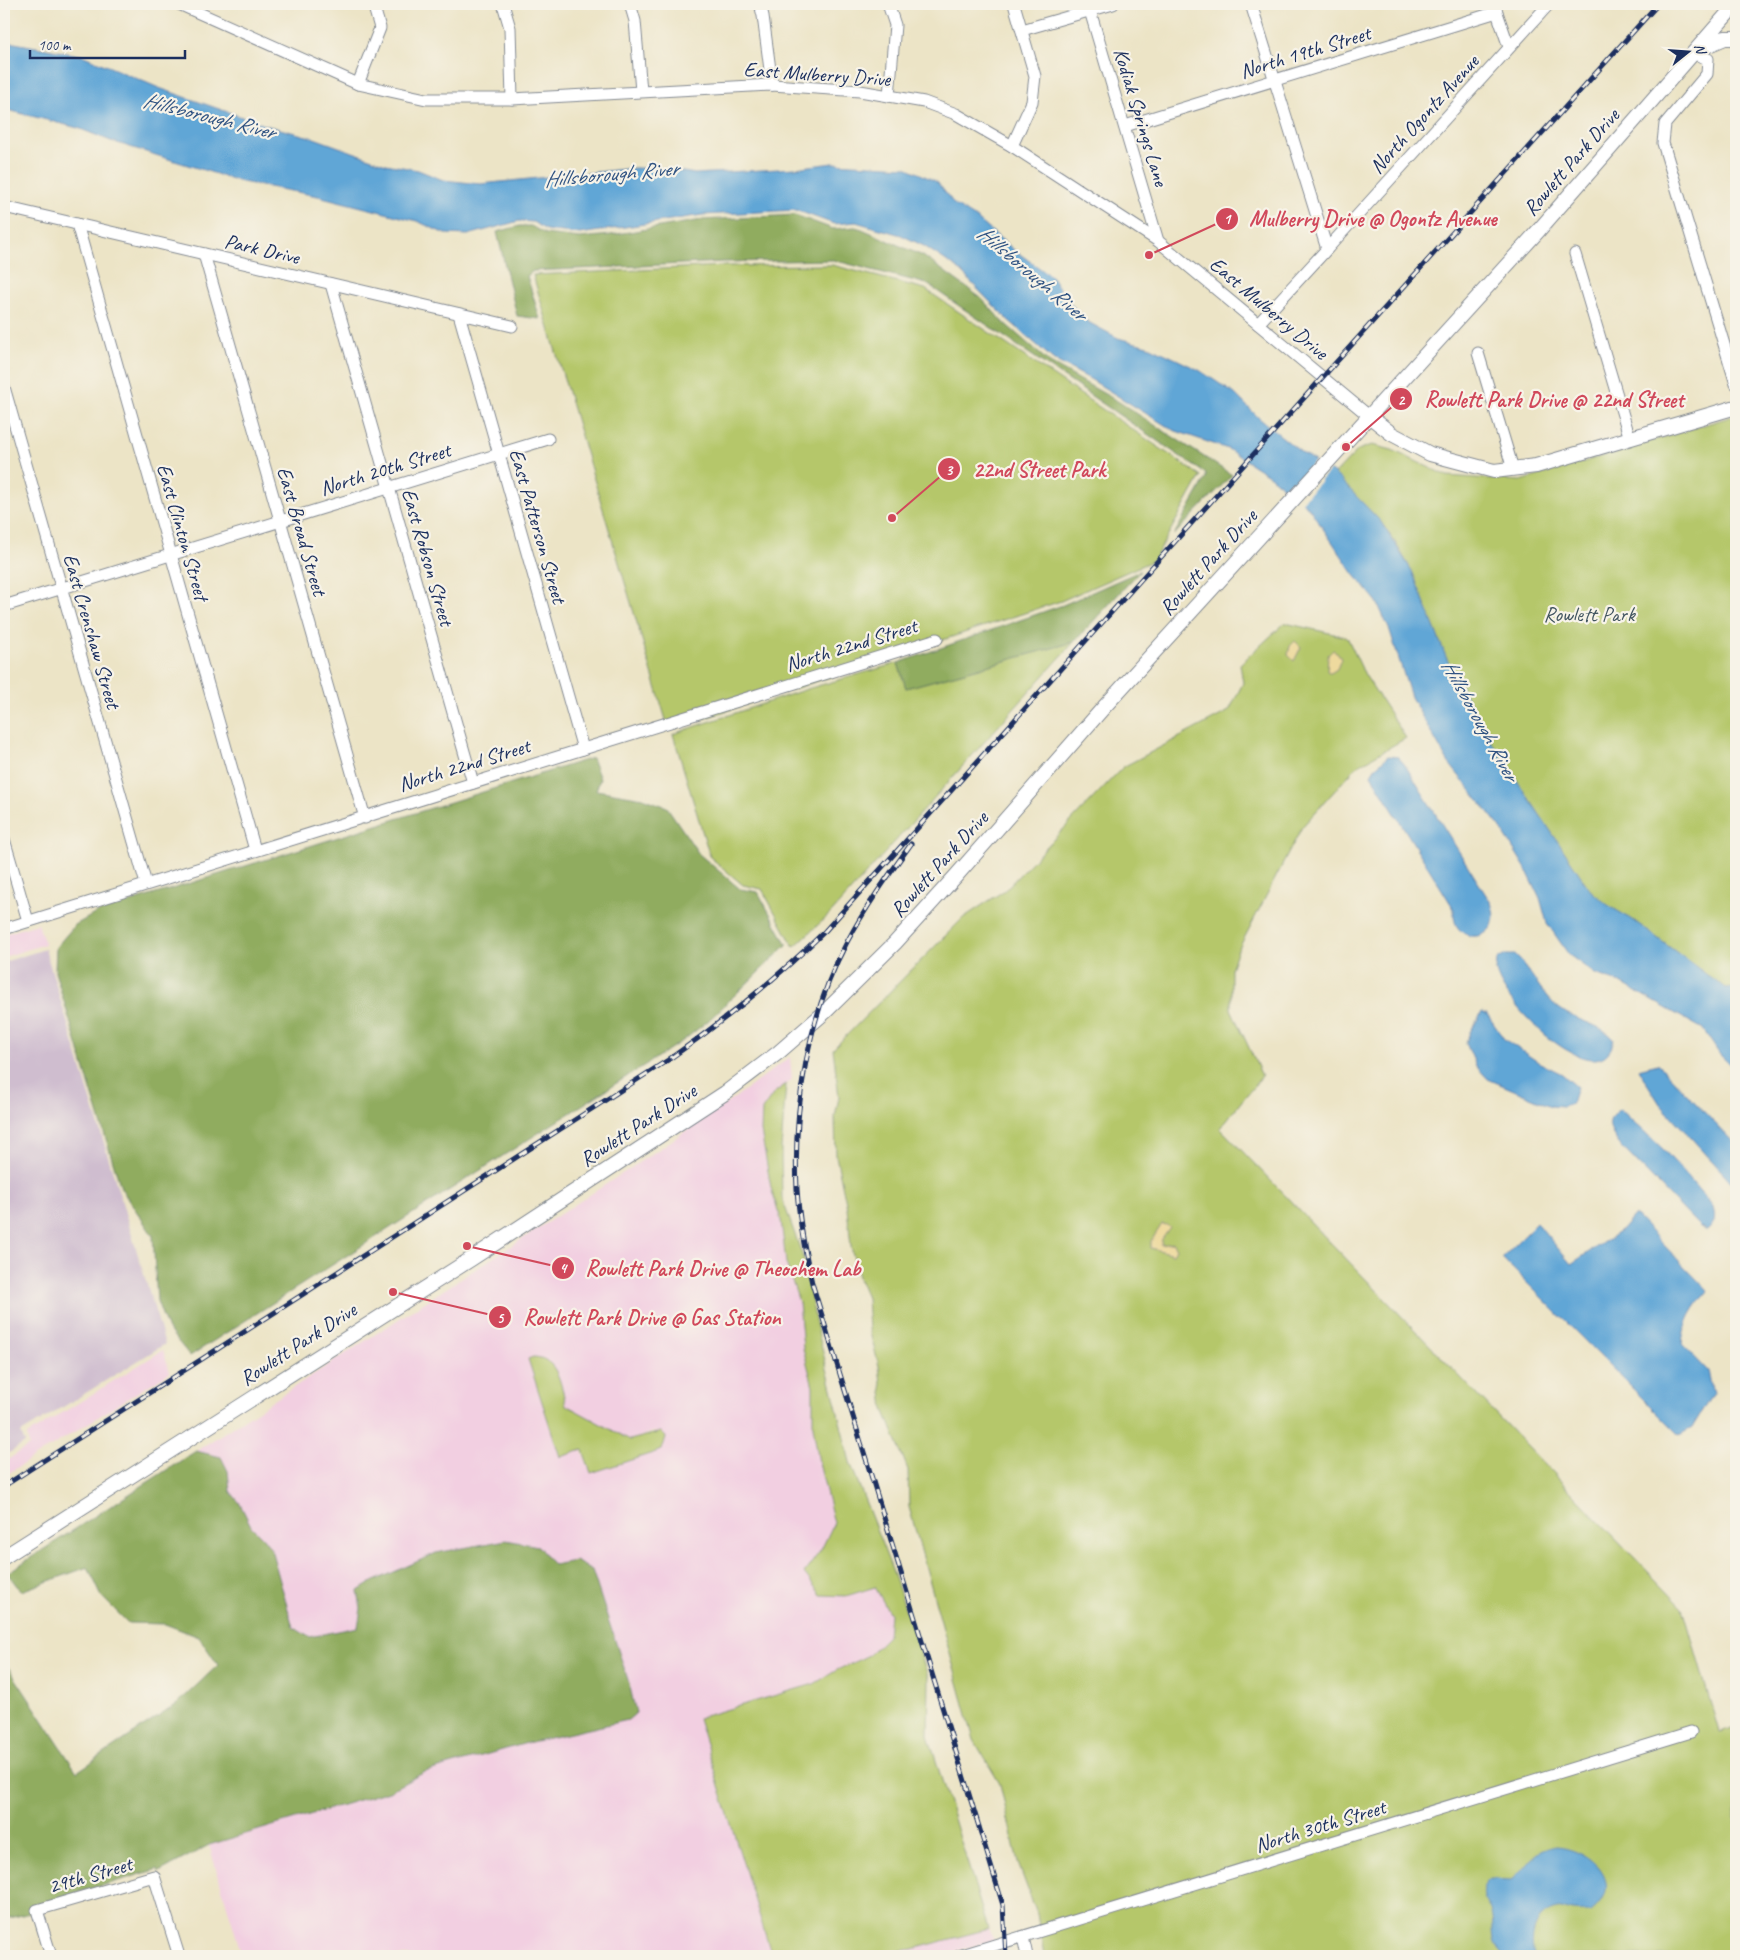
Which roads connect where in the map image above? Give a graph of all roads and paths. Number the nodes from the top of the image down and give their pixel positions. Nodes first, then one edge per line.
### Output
1 (179, 4) edge
2 (373, 4) edge
3 (502, 4) edge
4 (630, 4) edge
5 (760, 4) edge
6 (888, 4) edge
7 (1014, 4) edge
8 (1114, 4) edge
9 (1251, 4) edge
10 (1549, 4) edge
11 (1736, 4) edge
12 (1089, 7) edge
13 (1496, 8) edge
14 (1022, 30) junction
15 (1736, 38) edge
16 (1509, 47) junction
17 (1692, 53) junction
18 (1275, 81) junction
19 (358, 84) junction
20 (772, 85) junction
21 (641, 91) junction
22 (889, 96) junction
23 (512, 99) junction
24 (1124, 126) junction
25 (1012, 146) junction
26 (4, 207) edge
27 (76, 224) junction
28 (1158, 241) junction
29 (1327, 249) junction
30 (204, 254) junction
31 (1575, 254) dead end
32 (330, 284) junction
33 (459, 314) junction
34 (1258, 324) junction
35 (512, 326) dead end
36 (1478, 353) dead end
37 (1736, 384) edge
38 (4, 387) edge
39 (1736, 407) edge
40 (1369, 416) junction
41 (1630, 439) junction
42 (548, 440) dead end
43 (497, 454) junction
44 (1513, 469) junction
45 (388, 488) junction
46 (279, 521) junction
47 (170, 555) junction
48 (61, 589) junction
49 (4, 606) edge
50 (937, 639) dead end
51 (583, 749) junction
52 (472, 783) junction
53 (364, 818) junction
54 (4, 839) edge
55 (255, 850) junction
56 (146, 884) junction
57 (28, 921) junction
58 (4, 929) edge
59 (4, 1557) edge
60 (1691, 1732) dead end
61 (1023, 1937) junction
62 (51, 1956) edge
63 (179, 1956) edge
64 (959, 1956) edge
65 (1027, 1956) edge

1 - 19 street, East Mulberry Drive
2 - 19 street
3 - 23 street
4 - 21 street
5 - 20 street
6 - 22 street
7 - 14 street
8 - 12 street
9 - 18 street
10 - 16 street, North Ogontz Avenue
11 - 17 street, Rowlett Park Drive
12 - 14 street
12 - 24 street, Kodiak Springs Lane
13 - 16 street
13 - 18 street, North 19th Street
14 - 25 street
15 - 17 street
16 - 29 street, North Ogontz Avenue
17 - 37 street
17 - 40 street, Rowlett Park Drive
18 - 24 street, North 19th Street
18 - 29 street
19 - 23 street, East Mulberry Drive
20 - 21 street, East Mulberry Drive
20 - 22 street, East Mulberry Drive
21 - 23 street, East Mulberry Drive
22 - 25 street, East Mulberry Drive
24 - 28 street, Kodiak Springs Lane
25 - 28 street, East Mulberry Drive
26 - 27 street, Park Drive
27 - 30 street, Park Drive
27 - 47 street, East Clinton Street
28 - 34 street, East Mulberry Drive
29 - 34 street, North Ogontz Avenue
30 - 32 street, Park Drive
30 - 46 street, East Broad Street
31 - 41 street
32 - 33 street, Park Drive
32 - 45 street, East Robson Street
33 - 35 street, Park Drive
33 - 43 street, East Patterson Street
34 - 40 street, East Mulberry Drive
36 - 44 street
38 - 48 street, East Crenshaw Street
39 - 41 street
40 - 44 street
40 - 59 street, Rowlett Park Drive
41 - 44 street
42 - 43 street, North 20th Street
43 - 45 street, North 20th Street
43 - 51 street, East Patterson Street
45 - 46 street, North 20th Street
45 - 52 street, East Robson Street
46 - 47 street, North 20th Street
46 - 53 street, East Broad Street
47 - 48 street, North 20th Street
47 - 55 street, East Clinton Street
48 - 49 street, North 20th Street
48 - 56 street, East Crenshaw Street
50 - 51 street, North 22nd Street
51 - 52 street, North 22nd Street
52 - 53 street, North 22nd Street
53 - 55 street, North 22nd Street
54 - 57 street
55 - 56 street, North 22nd Street
56 - 57 street, North 22nd Street
57 - 58 street, North 22nd Street
60 - 61 street, North 30th Street
61 - 64 street, North 30th Street
61 - 65 street
62 - 63 street, 29th Street

